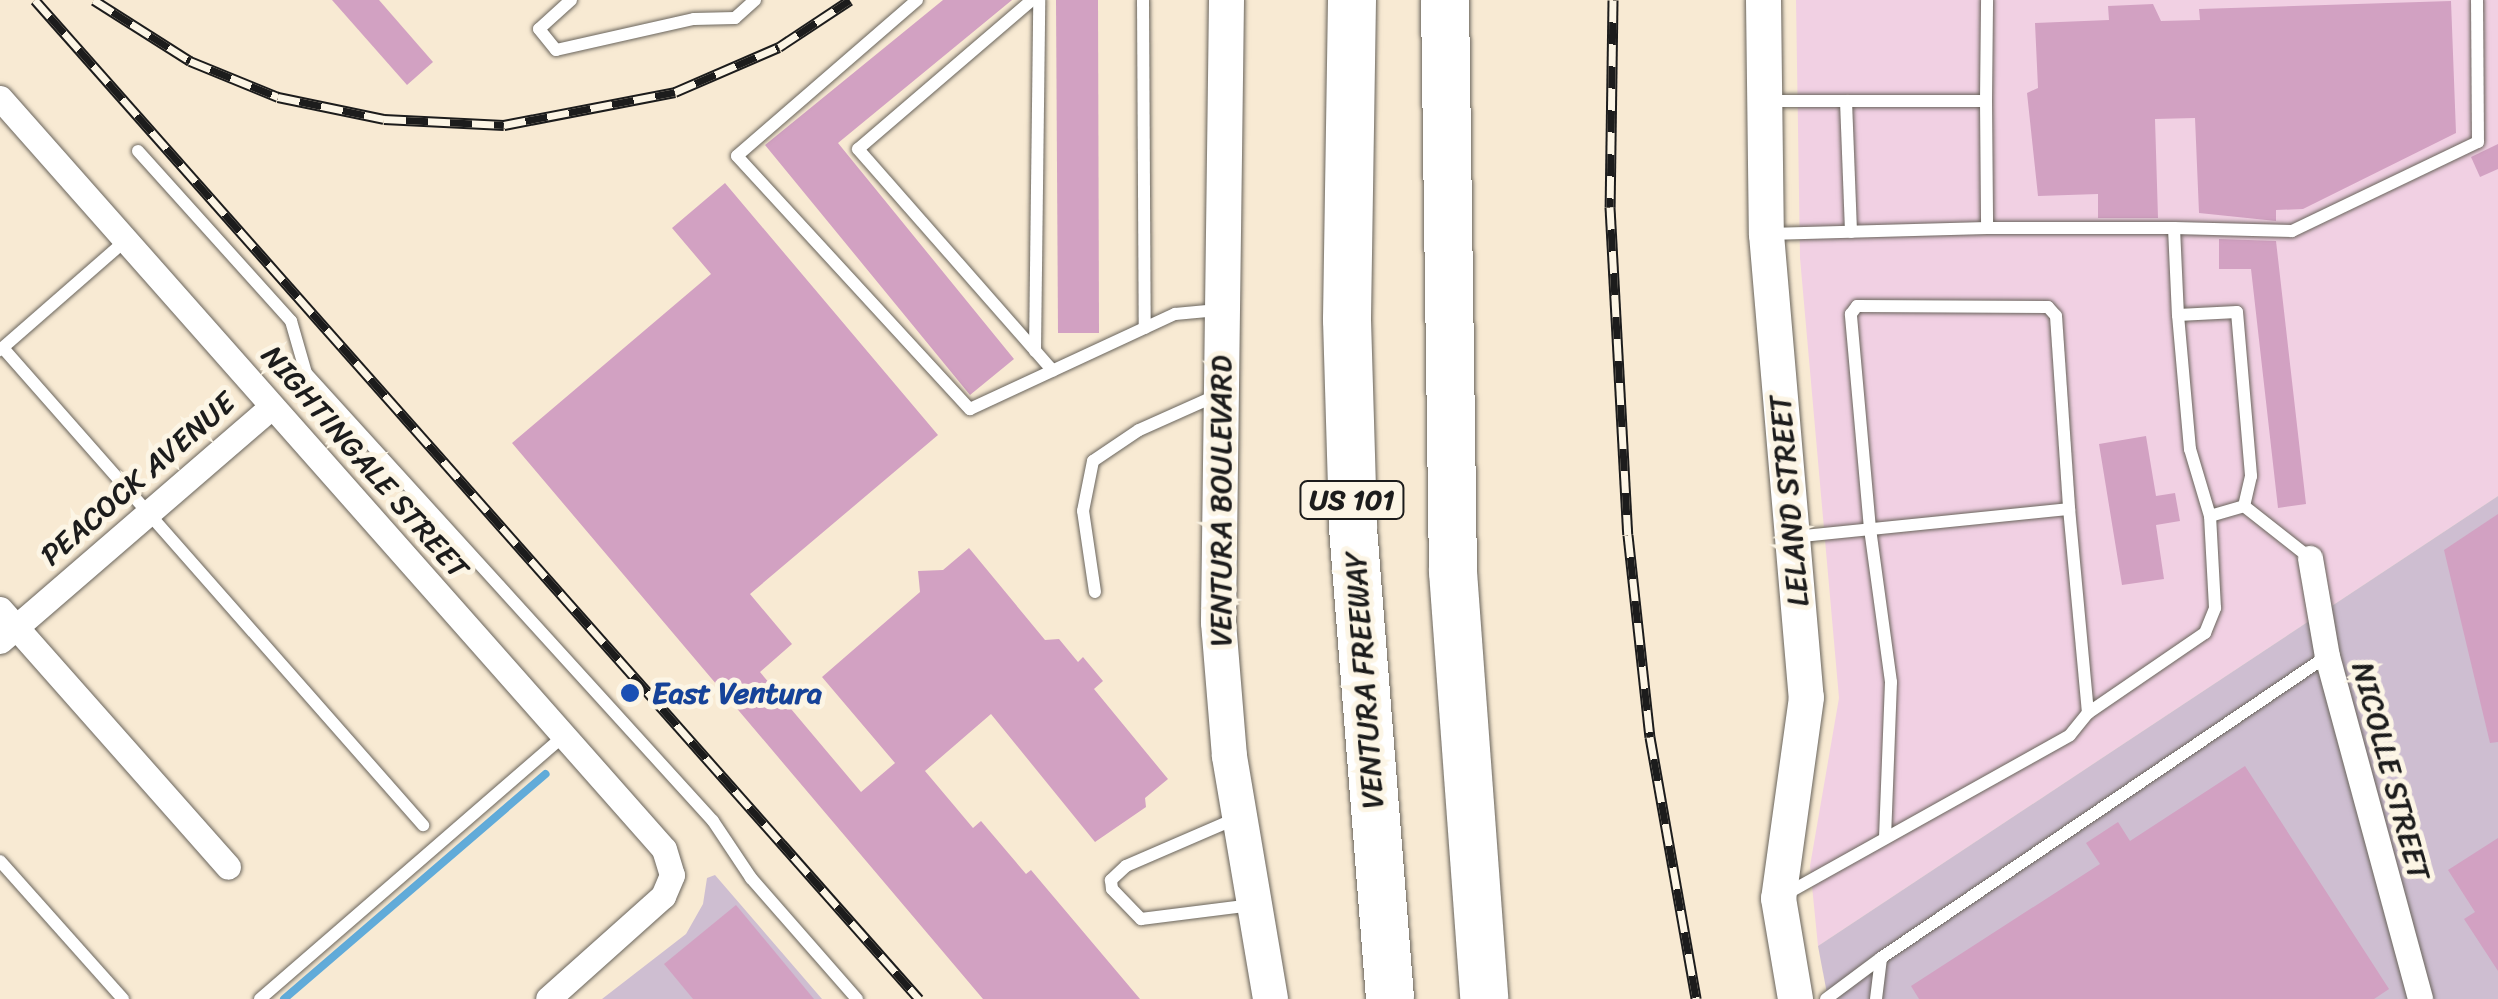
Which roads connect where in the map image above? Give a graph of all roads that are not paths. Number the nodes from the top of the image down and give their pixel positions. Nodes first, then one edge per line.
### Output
1 (571, 0) edge
2 (755, 0) edge
3 (917, 0) edge
4 (1035, 0) edge
5 (1143, 0) edge
6 (1226, 0) edge
7 (1352, 0) edge
8 (1445, 0) edge
9 (1763, 0) edge
10 (1987, 0) edge
11 (2477, 0) edge
12 (0, 98) edge
13 (1986, 101) junction
14 (1764, 102) junction
15 (1846, 102) junction
16 (138, 152) dead end
17 (1987, 228) junction
18 (2174, 228) junction
19 (1851, 232) junction
20 (1766, 234) junction
21 (126, 240) junction
22 (1222, 310) junction
23 (2178, 316) junction
24 (1145, 328) junction
25 (1, 349) edge
26 (1035, 351) junction
27 (1053, 371) junction
28 (1222, 392) junction
29 (272, 406) junction
30 (2244, 506) junction
31 (2069, 509) junction
32 (148, 513) junction
33 (2210, 516) junction
34 (1870, 529) junction
35 (1792, 538) junction
36 (2310, 558) joint
37 (1095, 592) dead end
38 (5, 626) edge
39 (2328, 656) junction
40 (2088, 712) junction
41 (564, 736) junction
42 (1239, 817) junction
43 (423, 826) dead end
44 (1885, 838) junction
45 (0, 861) edge
46 (228, 867) dead end
47 (1778, 898) junction
48 (1254, 905) junction
49 (1881, 958) junction
50 (124, 999) edge
51 (260, 999) edge
52 (548, 999) edge
53 (856, 999) edge
54 (1270, 999) edge
55 (1390, 999) edge
56 (1484, 999) edge
57 (1796, 999) edge
58 (1826, 999) edge
59 (1876, 999) edge
60 (2420, 999) edge

1 - 2 lane
3 - 27 lane
4 - 26 lane
4 - 26 lane
5 - 24 lane
6 - 22 street, VENTURA BOULEVARD
7 - 55 highway, VENTURA FREEWAY / US 101
8 - 56 highway, US 101
9 - 14 street, LELAND STREET
10 - 13 lane
11 - 18 lane
12 - 21 street, NIGHTINGALE STREET
13 - 15 lane
13 - 17 lane
14 - 15 lane
14 - 20 street, LELAND STREET
15 - 19 lane
16 - 53 lane
17 - 18 lane
17 - 19 lane
18 - 23 lane
19 - 20 lane
20 - 35 street, LELAND STREET
21 - 25 lane
21 - 29 street, NIGHTINGALE STREET
22 - 24 lane
22 - 28 street, VENTURA BOULEVARD
23 - 30 lane
23 - 33 lane
24 - 27 lane
25 - 32 lane
26 - 27 lane
28 - 37 lane
28 - 42 street, VENTURA BOULEVARD
29 - 32 street, PEACOCK AVENUE
29 - 41 street, NIGHTINGALE STREET
30 - 33 lane
30 - 36 lane
31 - 34 lane
31 - 34 lane
31 - 40 lane
32 - 38 street, PEACOCK AVENUE
32 - 43 lane
33 - 40 lane
34 - 35 lane
34 - 44 lane
35 - 47 street, LELAND STREET
36 - 39 street, NICOLLE STREET
38 - 46 street
39 - 49 lane
39 - 60 street, NICOLLE STREET
40 - 44 lane
41 - 51 lane
41 - 52 street, NIGHTINGALE STREET
42 - 48 street, VENTURA BOULEVARD
42 - 48 lane
44 - 47 lane
45 - 50 lane
47 - 57 street, LELAND STREET
48 - 54 street, VENTURA BOULEVARD
49 - 58 lane
49 - 59 lane

